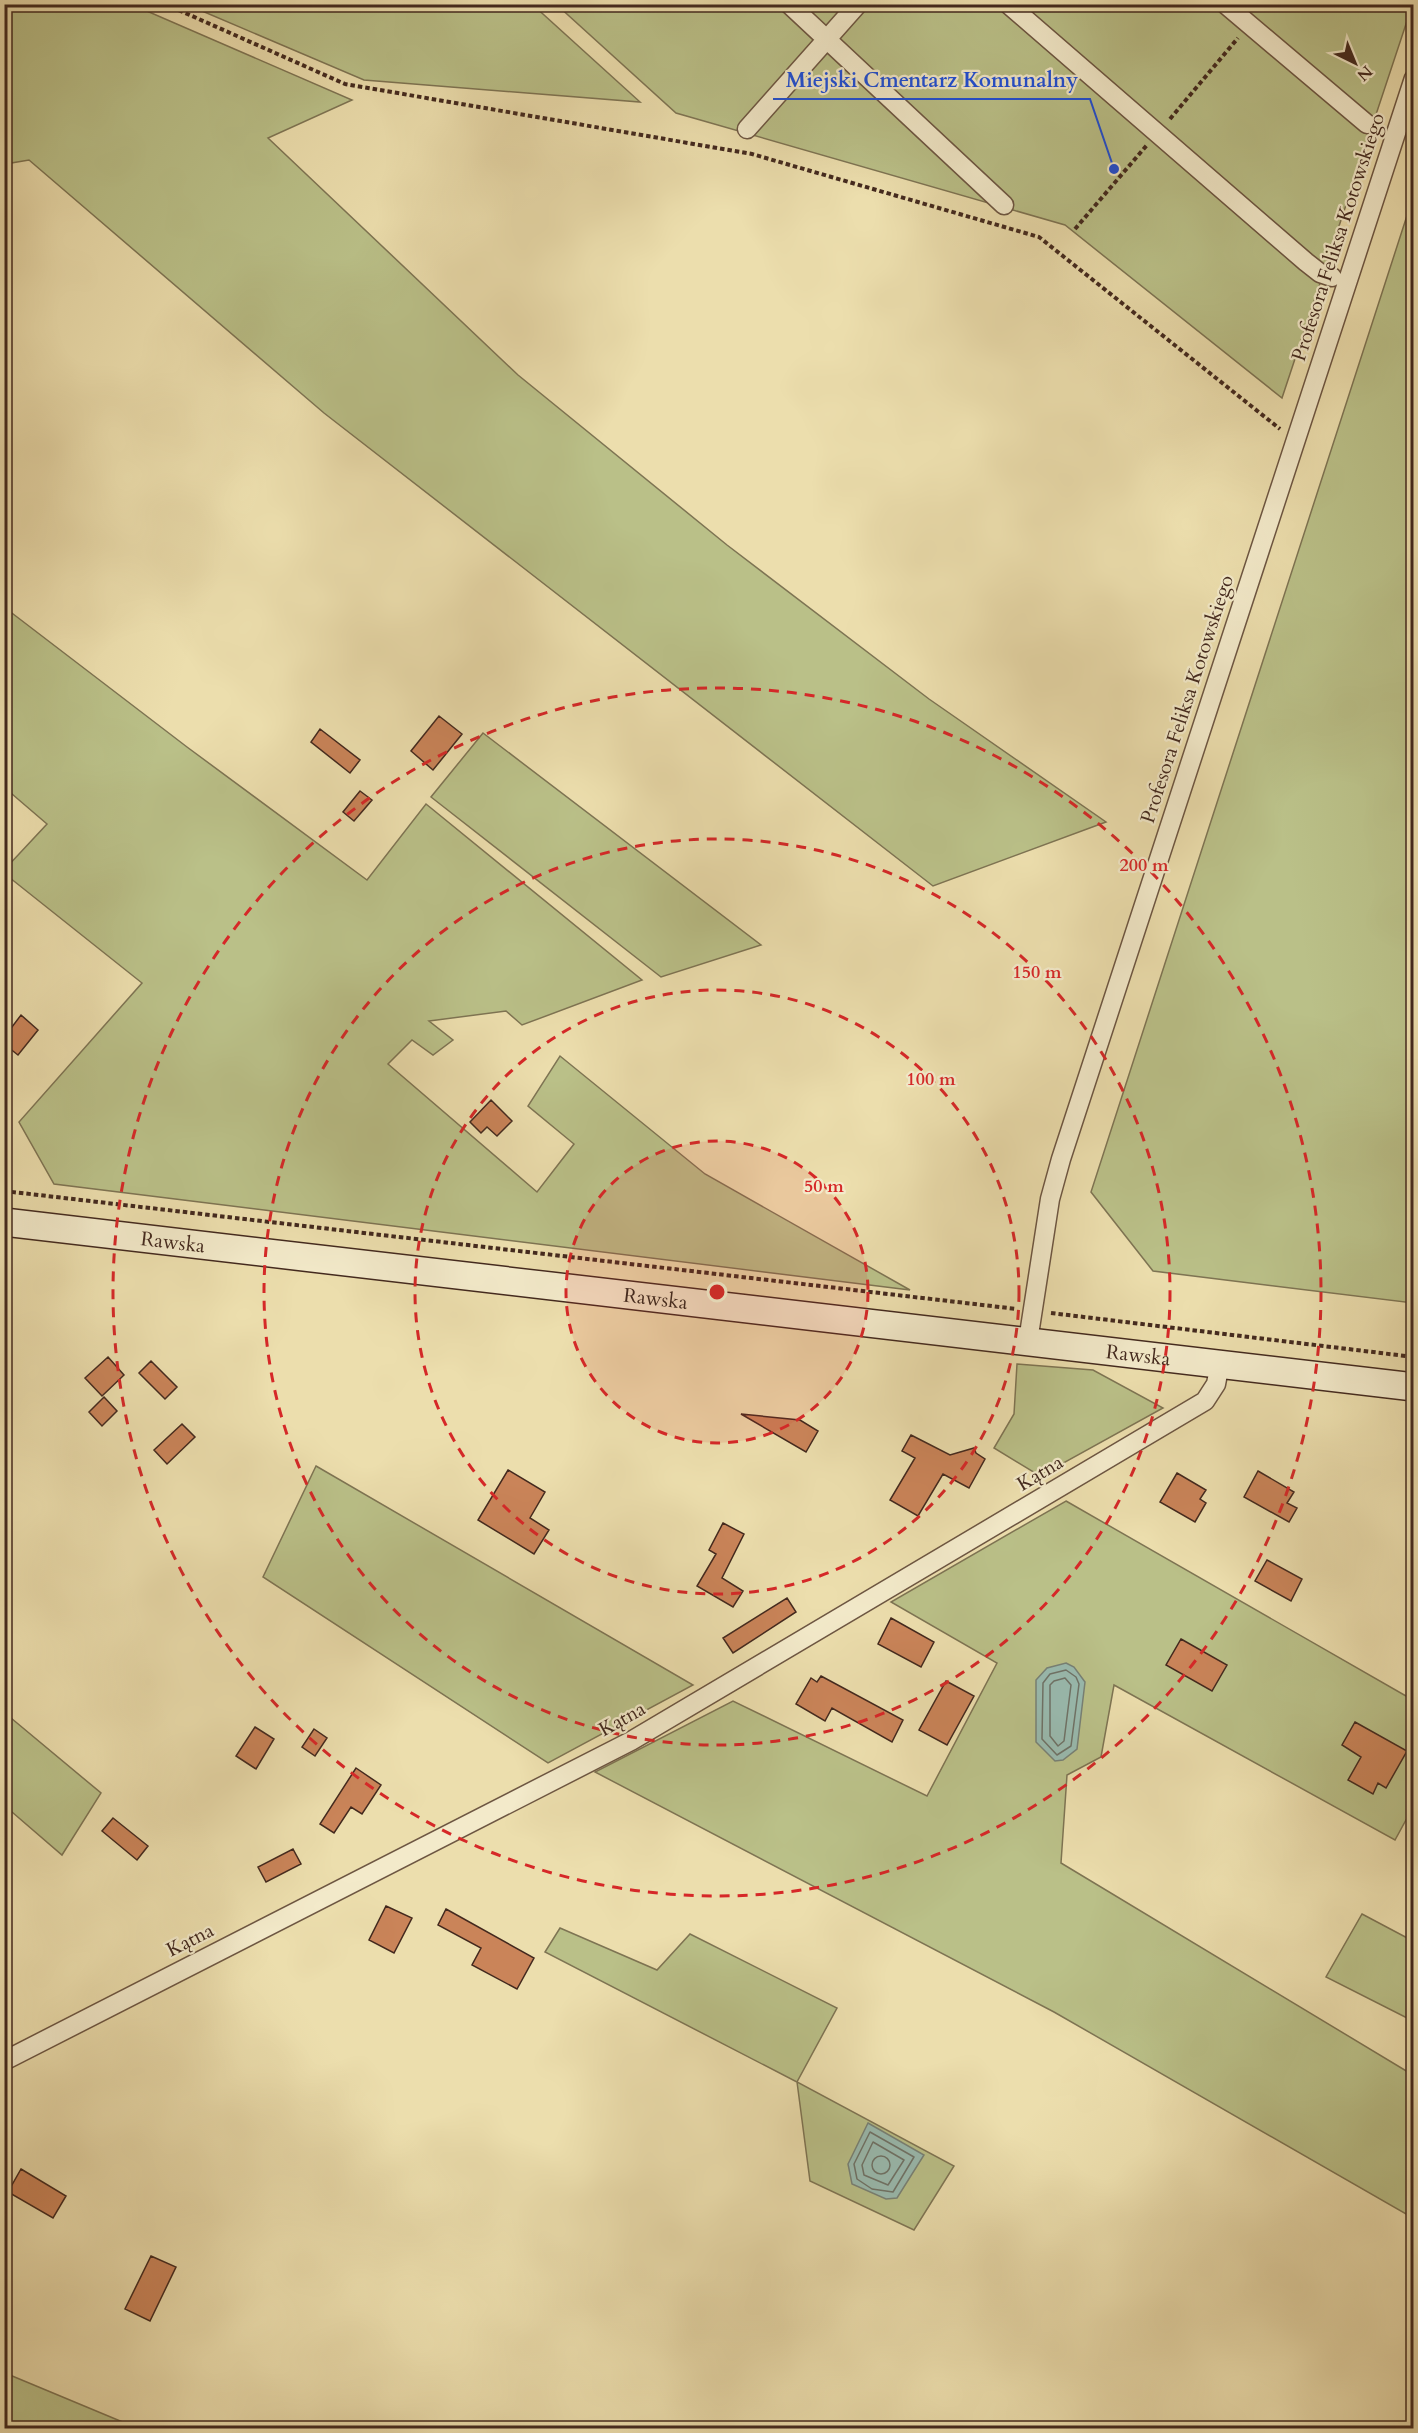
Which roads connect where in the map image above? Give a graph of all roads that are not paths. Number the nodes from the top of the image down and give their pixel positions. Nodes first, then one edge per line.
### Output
1 (789, 4) edge
2 (858, 4) edge
3 (1008, 4) edge
4 (1225, 4) edge
5 (826, 40) junction
6 (1413, 78) edge
7 (1367, 124) dead end
8 (747, 129) dead end
9 (1004, 205) dead end
10 (1332, 277) dead end
11 (4, 1222) edge
12 (1028, 1341) junction
13 (1220, 1363) junction
14 (1413, 1387) edge
15 (4, 2061) edge

1 - 5 street
2 - 5 street
3 - 10 street
4 - 7 street
5 - 8 street
5 - 9 street
6 - 12 street, Profesora Feliksa Kotowskiego
11 - 12 main road, Rawska
12 - 13 main road, Rawska
13 - 14 main road, Rawska
13 - 15 street, Kątna

